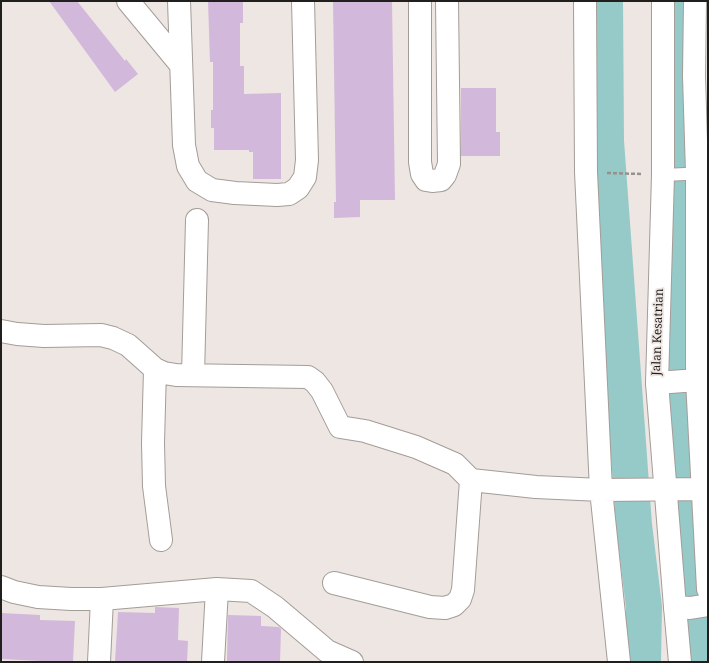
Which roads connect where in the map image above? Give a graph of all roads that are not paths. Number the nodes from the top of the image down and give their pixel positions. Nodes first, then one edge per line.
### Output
1 (128, 1) edge
2 (179, 1) edge
3 (303, 1) edge
4 (420, 1) edge
5 (447, 1) edge
6 (585, 1) edge
7 (663, 1) edge
8 (695, 1) edge
9 (181, 65) junction
10 (681, 174) edge
11 (198, 220) dead end
12 (1, 331) edge
13 (155, 369) junction
14 (193, 375) junction
15 (680, 381) junction
16 (471, 480) junction
17 (683, 489) edge
18 (608, 490) junction
19 (161, 540) dead end
20 (334, 583) dead end
21 (1, 587) edge
22 (216, 589) junction
23 (102, 599) junction
24 (697, 603) edge
25 (326, 656) edge
26 (99, 662) edge
27 (212, 662) edge
28 (352, 662) edge
29 (619, 662) edge
30 (680, 662) edge

1 - 9 street
2 - 9 street
3 - 9 street
4 - 5 street
6 - 18 street
7 - 10 street, Jalan Kesatrian
8 - 10 street
10 - 15 street, Jalan Kesatrian
10 - 15 street
11 - 14 street
12 - 13 street
13 - 14 street
13 - 19 street
14 - 16 street
15 - 17 street, Jalan Kesatrian
15 - 17 street
16 - 18 street
16 - 20 street
17 - 18 street
17 - 24 street, Jalan Kesatrian
17 - 24 street
18 - 29 street
21 - 23 street
22 - 23 street
22 - 25 street
22 - 27 street
23 - 26 street
24 - 30 street, Jalan Kesatrian
25 - 28 street

